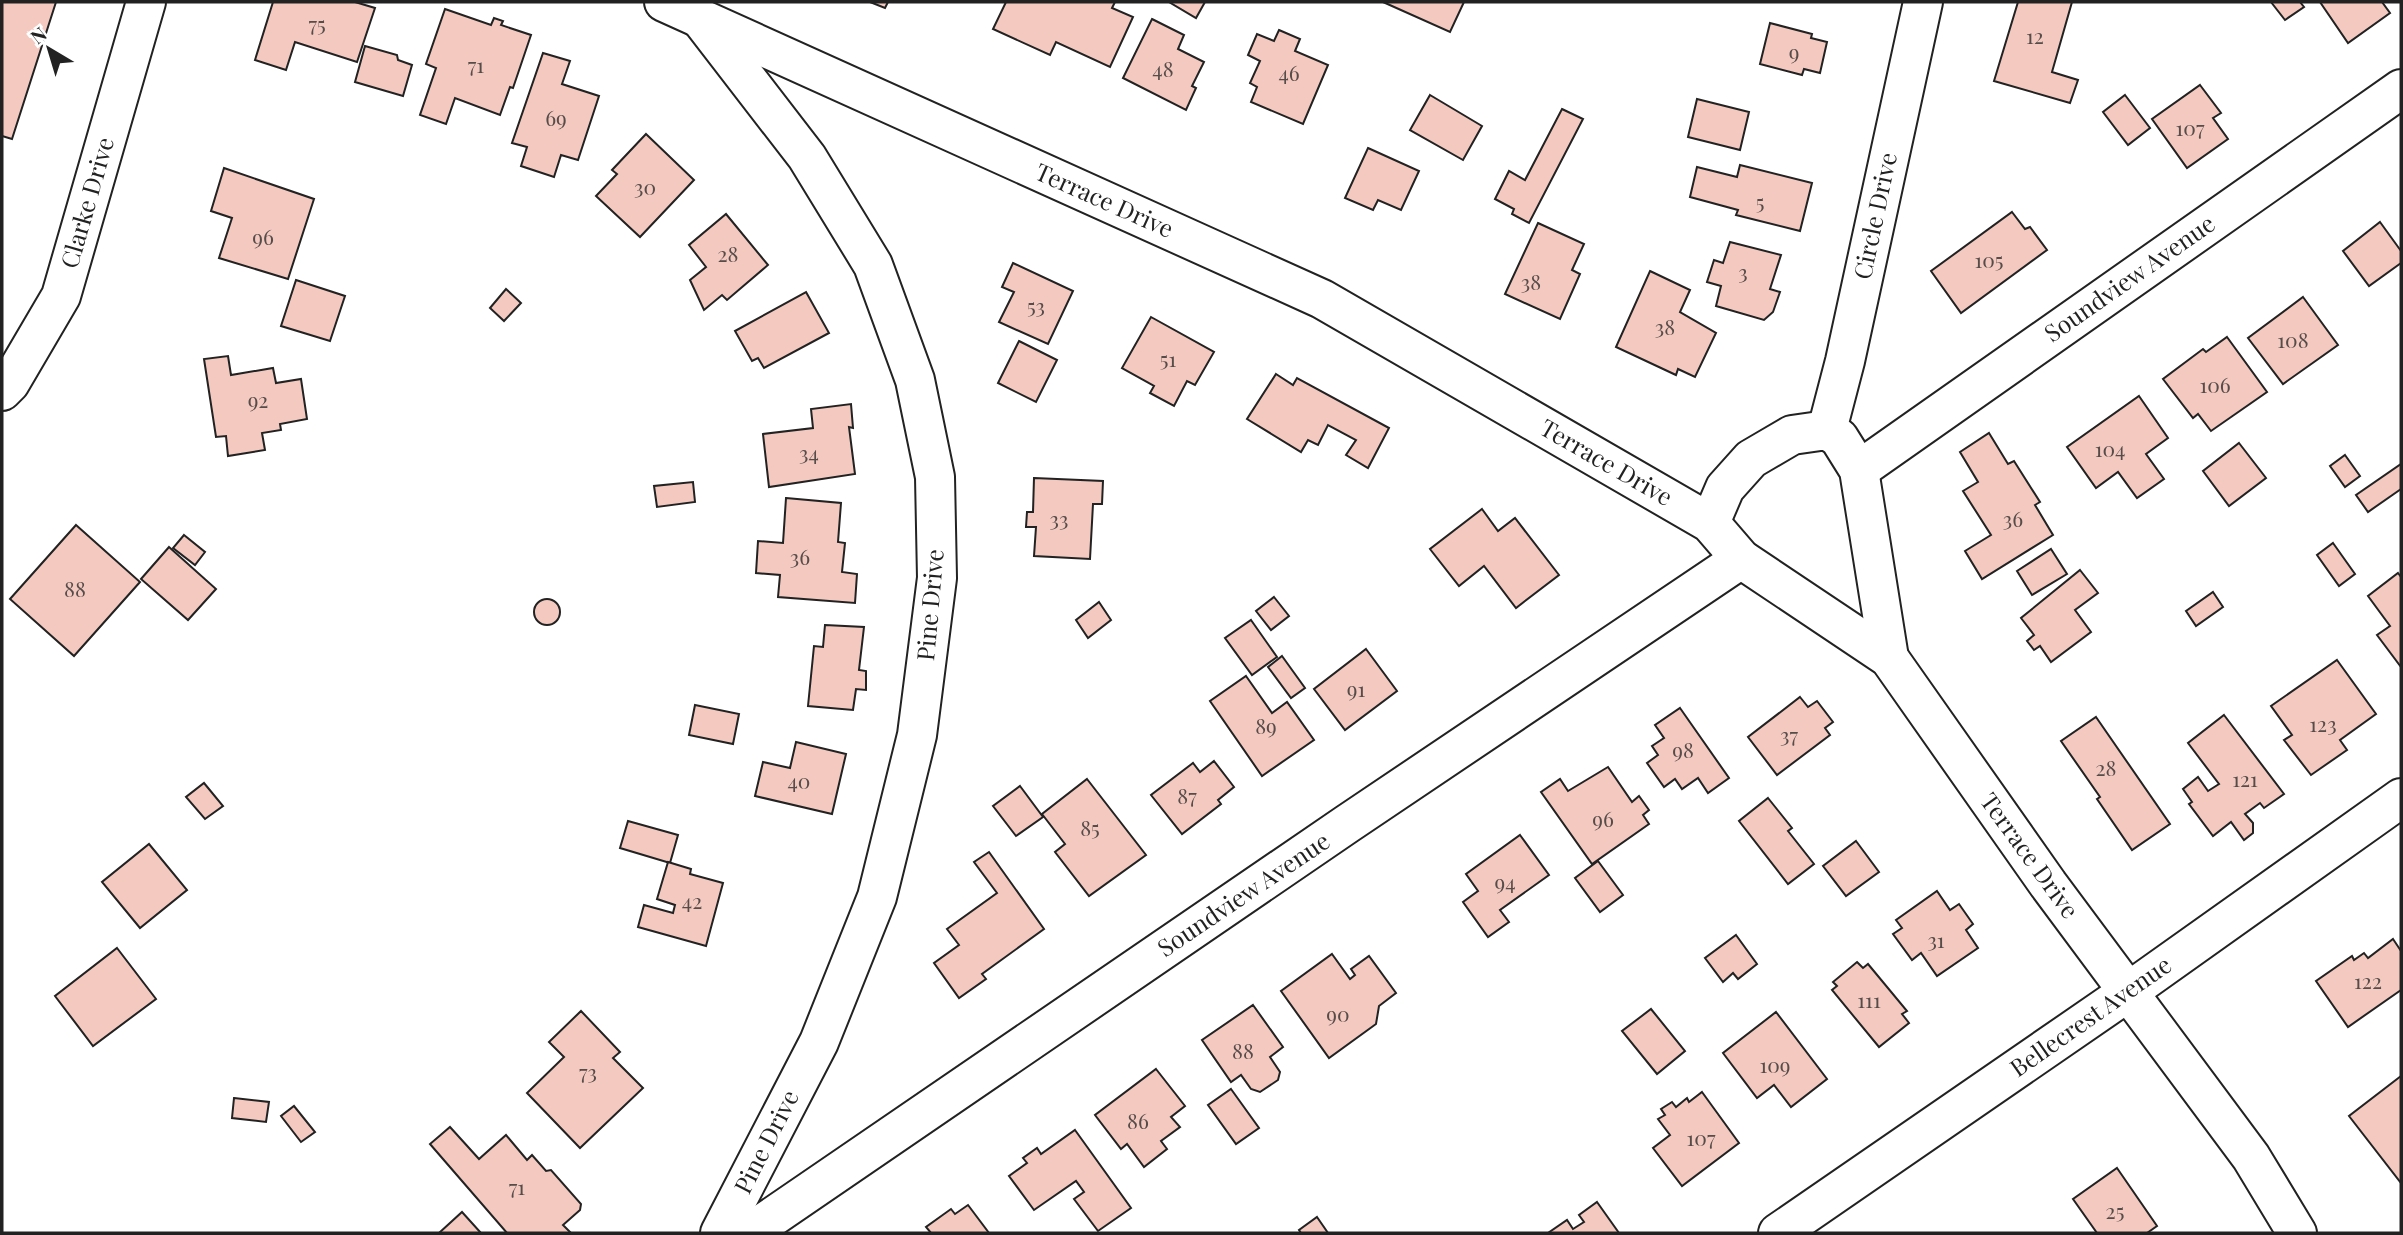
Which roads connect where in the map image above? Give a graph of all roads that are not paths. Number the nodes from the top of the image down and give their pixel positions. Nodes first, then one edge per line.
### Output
1 (146, 2) edge
2 (1923, 2) edge
3 (687, 6) edge
4 (2401, 89) edge
5 (2, 391) edge
6 (1827, 430) junction
7 (1859, 470) junction
8 (1710, 523) junction
9 (1741, 559) junction
10 (1889, 659) junction
11 (2401, 798) edge
12 (2128, 992) junction
13 (720, 1233) edge
14 (749, 1233) edge
15 (1778, 1233) edge
16 (2297, 1233) edge

1 - 5 street, Clarke Drive
2 - 6 street, Circle Drive
3 - 8 street, Terrace Drive
3 - 13 street, Pine Drive
4 - 7 street, Soundview Avenue
6 - 7 street
6 - 8 street
7 - 10 street
8 - 9 street, Terrace Drive
9 - 10 street, Terrace Drive
9 - 14 street, Soundview Avenue
10 - 12 street, Terrace Drive
11 - 12 street, Bellecrest Avenue
12 - 15 street, Bellecrest Avenue
12 - 16 street, Terrace Drive

